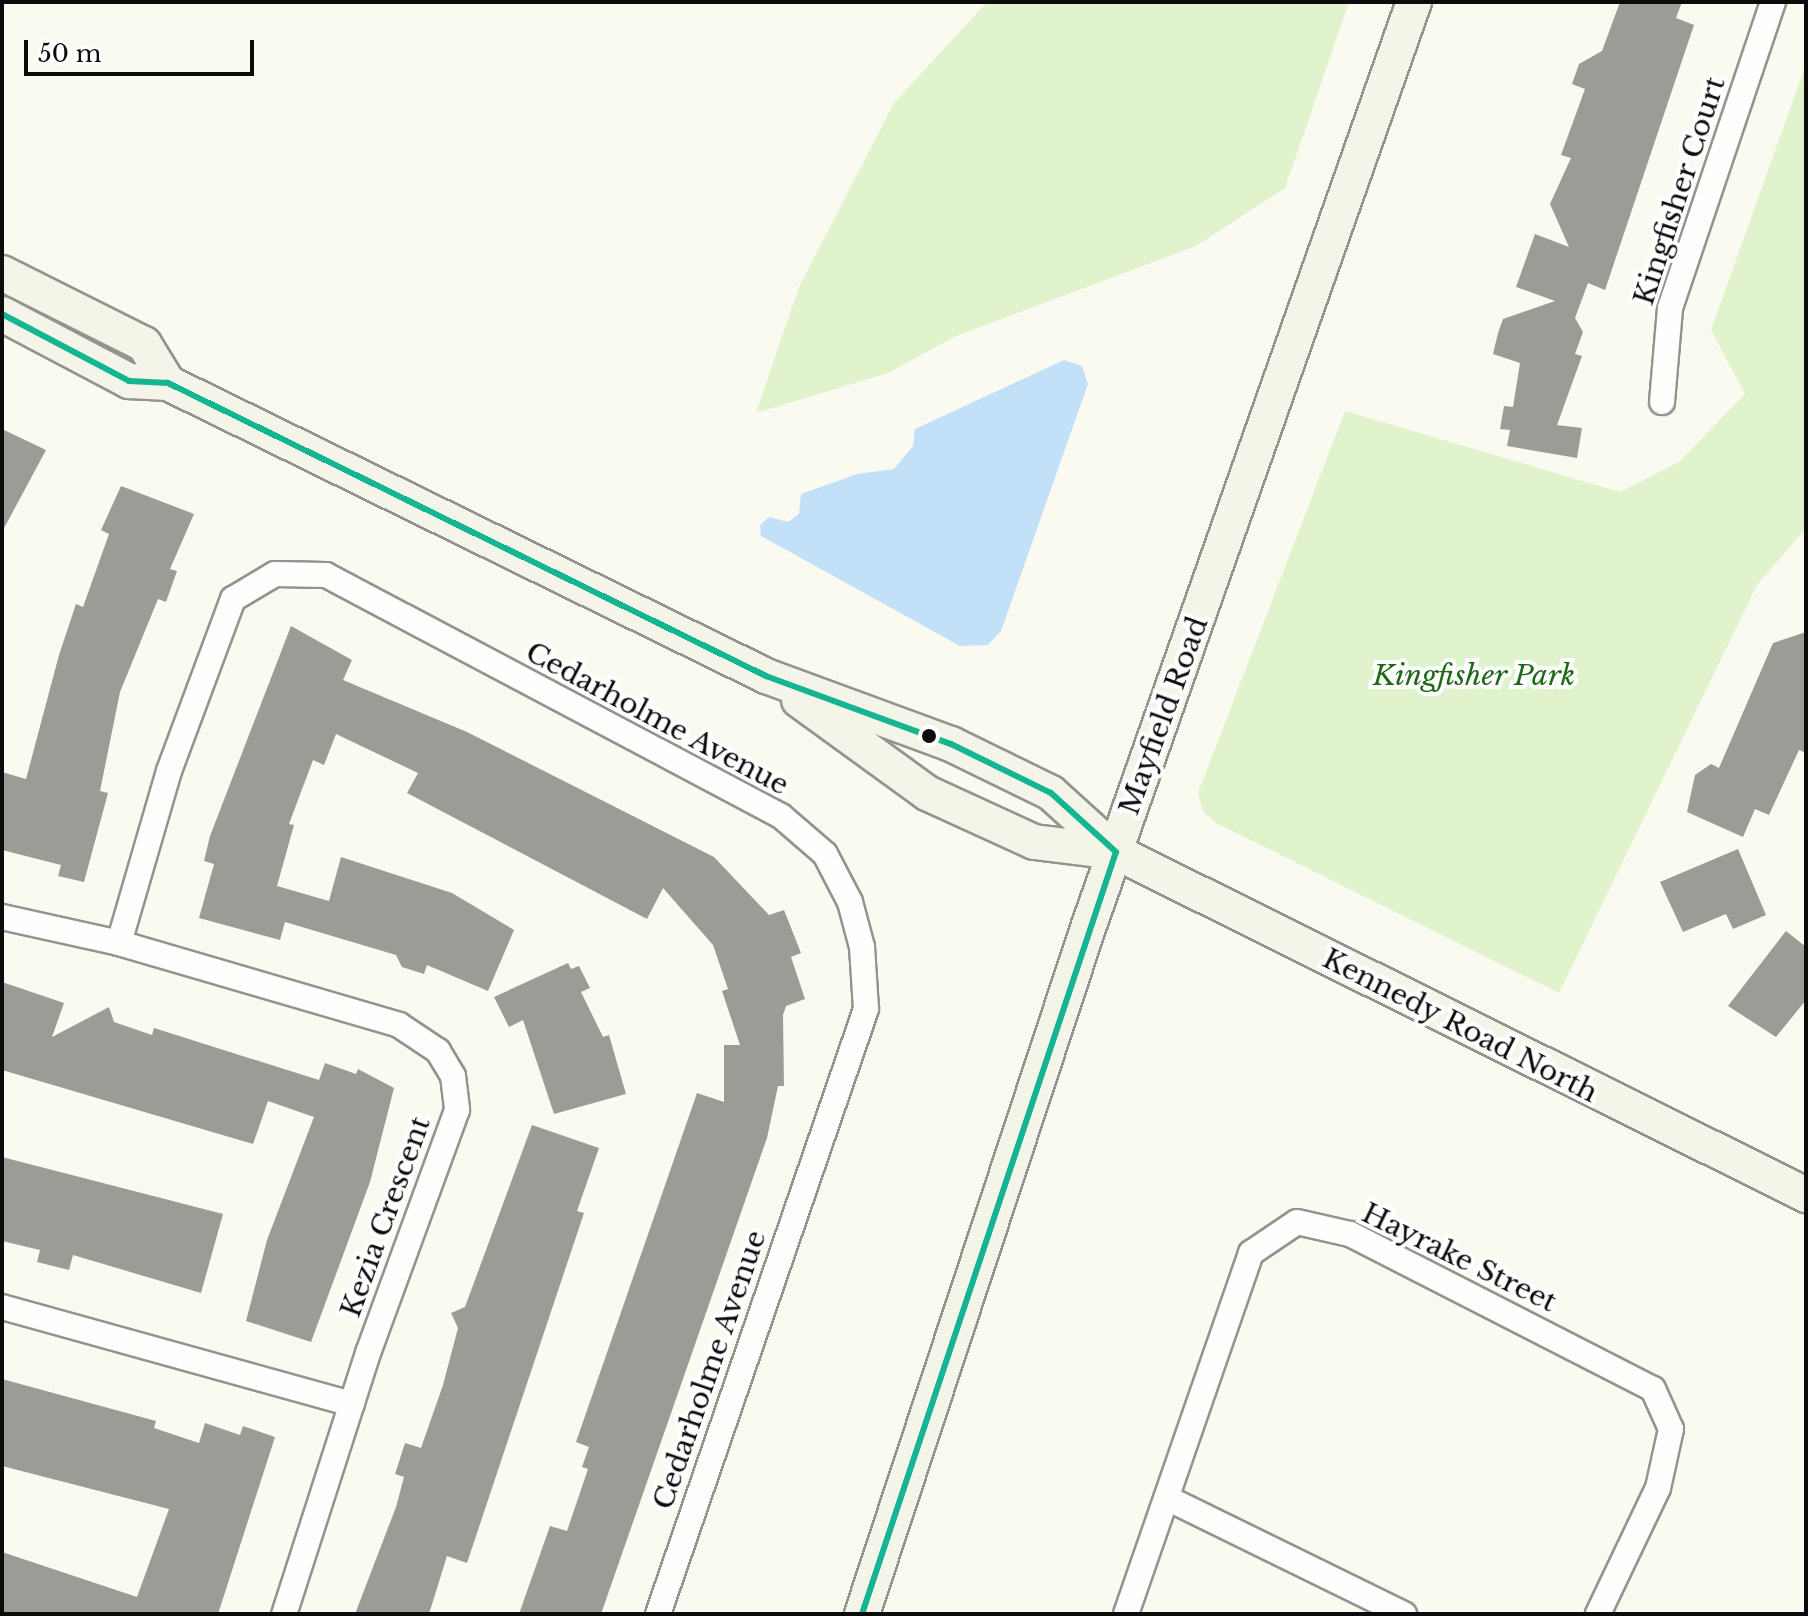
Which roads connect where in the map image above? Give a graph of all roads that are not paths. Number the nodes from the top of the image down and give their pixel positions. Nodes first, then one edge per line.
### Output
1 (1414, 2) edge
2 (1773, 2) edge
3 (2, 273) edge
4 (2, 314) edge
5 (168, 383) junction
6 (1662, 402) dead end
7 (766, 676) junction
8 (1116, 852) junction
9 (2, 917) edge
10 (119, 943) junction
11 (1806, 1195) edge
12 (2, 1307) edge
13 (352, 1404) junction
14 (1167, 1498) junction
15 (284, 1614) edge
16 (658, 1614) edge
17 (862, 1614) edge
18 (1126, 1614) edge
19 (1404, 1614) edge
20 (1598, 1614) edge

1 - 8 main road, Mayfield Road
2 - 6 street, Kingfisher Court
3 - 5 main road
4 - 5 main road
5 - 7 main road
7 - 8 main road
7 - 8 main road
8 - 11 main road, Kennedy Road North
8 - 17 main road, Mayfield Road
9 - 10 street, Kezia Crescent
10 - 13 street, Kezia Crescent
10 - 16 street, Cedarholme Avenue
12 - 13 street
13 - 15 street
14 - 18 street, Hayrake Street
14 - 19 street
14 - 20 street, Hayrake Street

